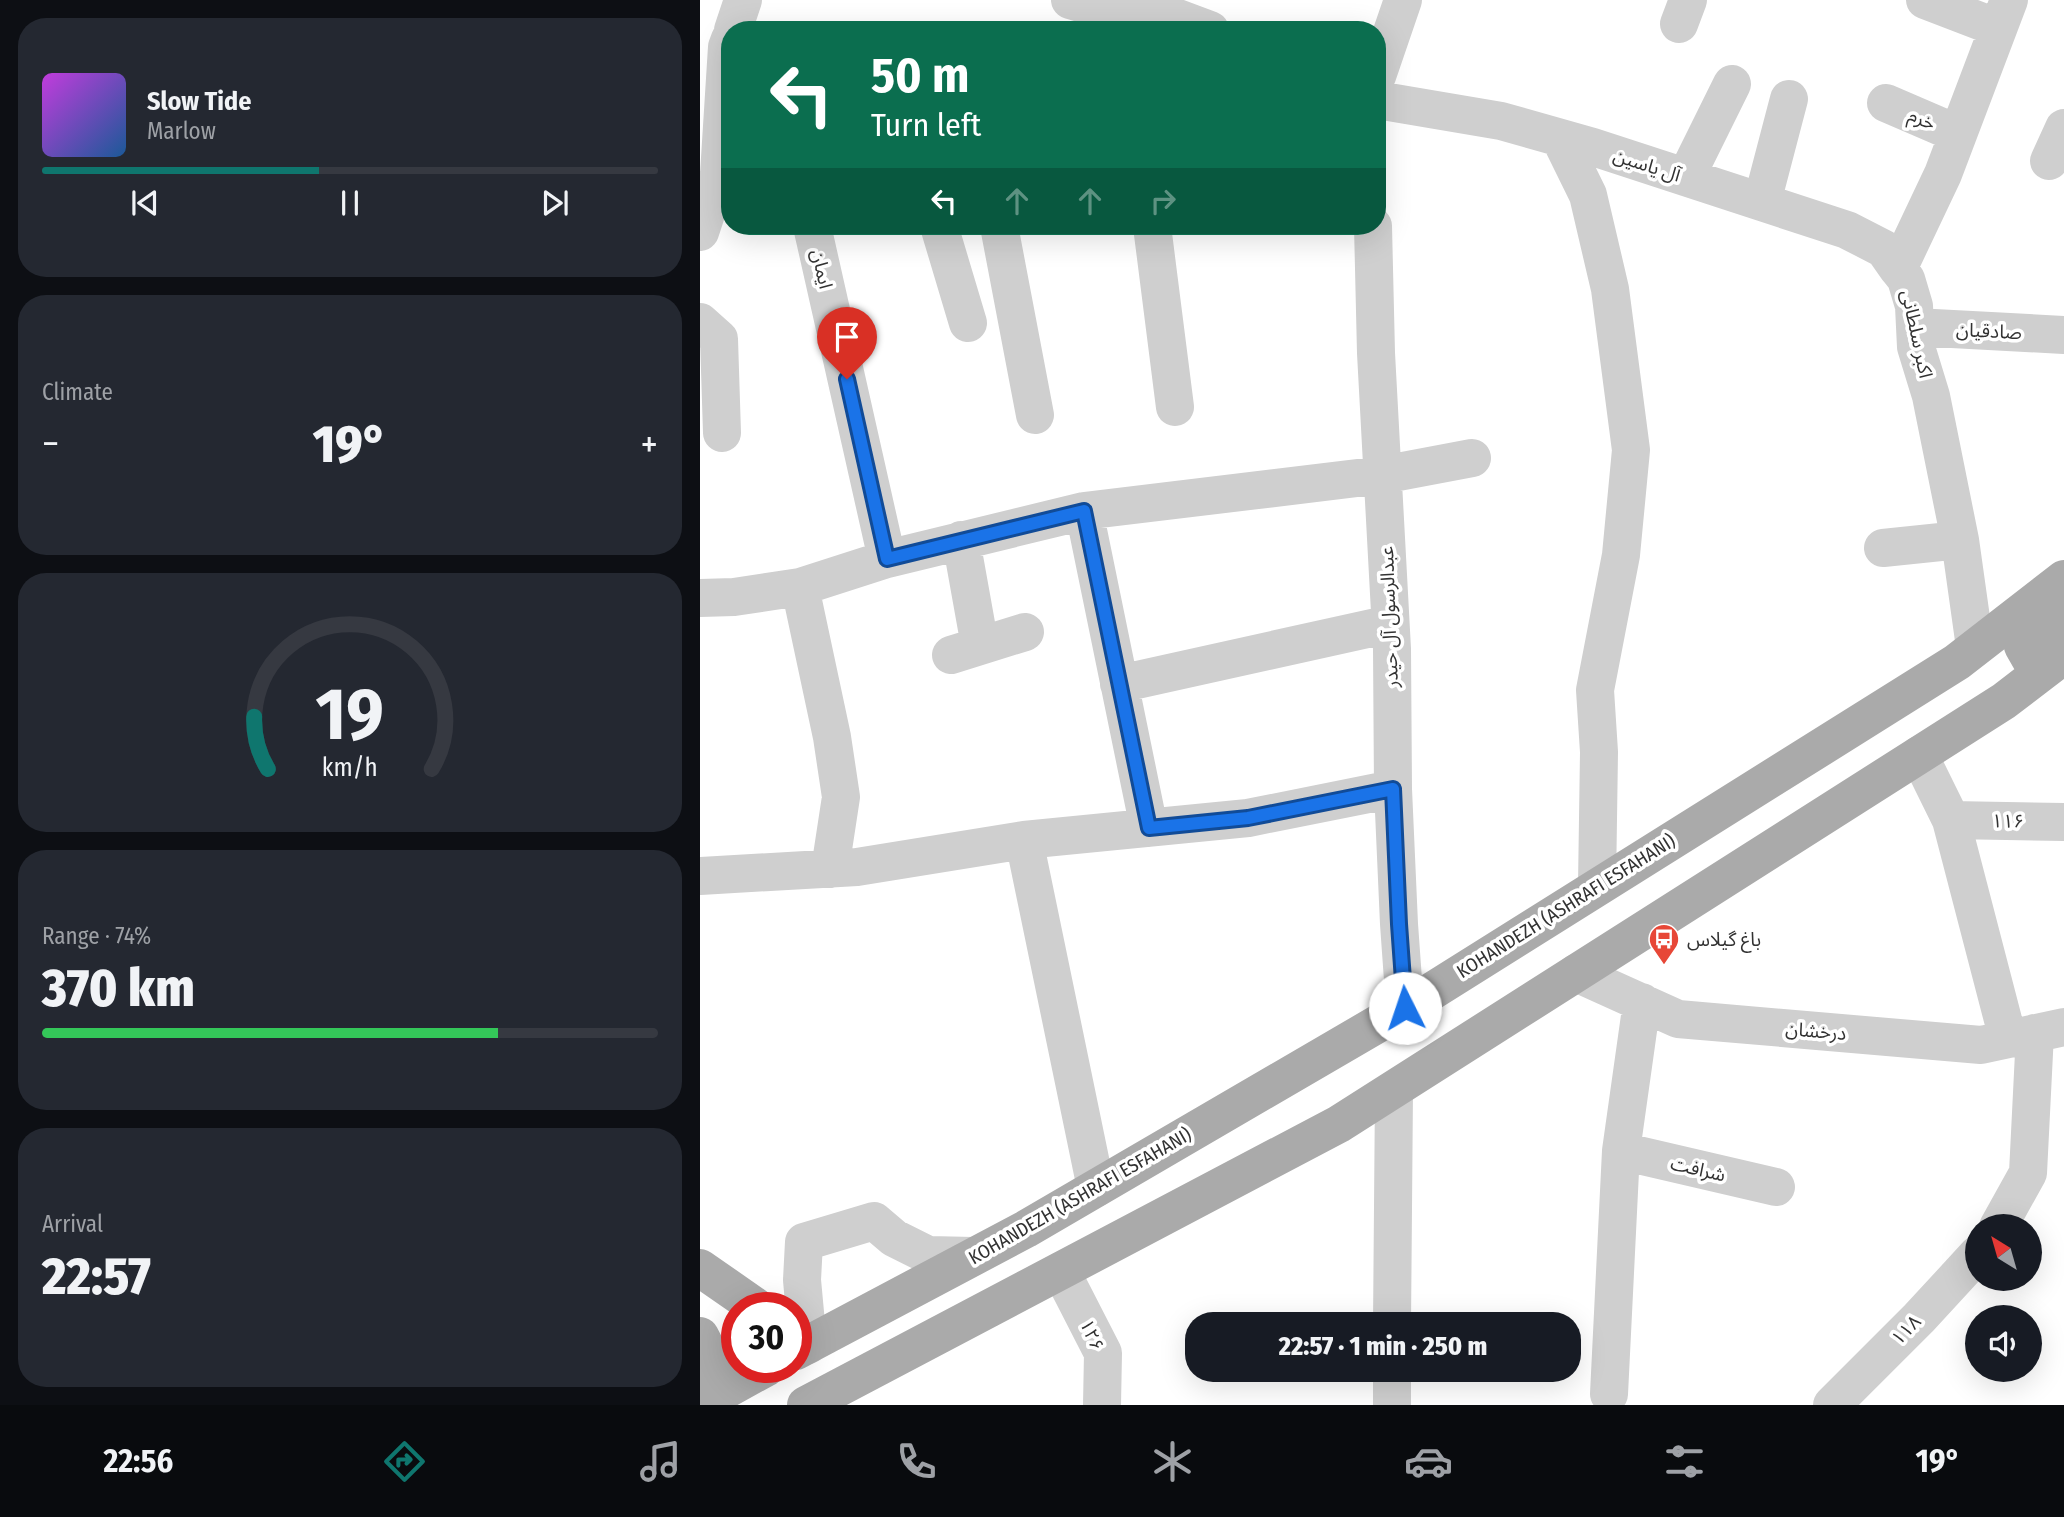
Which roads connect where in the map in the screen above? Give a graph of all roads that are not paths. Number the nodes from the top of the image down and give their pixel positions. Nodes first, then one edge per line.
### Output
1 (743, 0) edge
2 (1070, 0) edge
3 (1403, 0) edge
4 (1925, 0) edge
5 (2004, 14) edge
6 (1121, 19) edge
7 (736, 21) edge
8 (1186, 21) edge
9 (1386, 50) edge
10 (1732, 84) dead end
11 (1789, 99) dead end
12 (1386, 102) edge
13 (1886, 103) dead end
14 (721, 106) edge
15 (1958, 134) junction
16 (1560, 138) junction
17 (1686, 177) junction
18 (712, 194) edge
19 (1762, 202) junction
20 (814, 235) edge
21 (942, 235) edge
22 (1001, 235) edge
23 (1153, 235) edge
24 (1373, 235) edge
25 (1898, 269) junction
26 (700, 322) edge
27 (968, 323) dead end
28 (1915, 327) junction
29 (2064, 335) edge
30 (1175, 407) dead end
31 (1035, 415) dead end
32 (722, 433) dead end
33 (1472, 458) dead end
34 (1382, 475) junction
35 (1084, 511) junction
36 (961, 540) junction
37 (1961, 540) junction
38 (1883, 548) dead end
39 (887, 559) junction
40 (2064, 579) edge
41 (800, 587) junction
42 (700, 598) edge
43 (2064, 614) edge
44 (1390, 624) junction
45 (1025, 632) dead end
46 (1966, 654) junction
47 (2052, 665) edge
48 (1119, 684) junction
49 (1919, 755) junction
50 (1393, 789) junction
51 (1951, 820) junction
52 (2064, 822) edge
53 (1149, 828) junction
54 (1024, 840) junction
55 (830, 869) junction
56 (700, 876) edge
57 (1597, 886) junction
58 (1670, 914) junction
59 (1576, 973) junction
60 (1642, 1002) junction
61 (1405, 1008) junction
62 (2035, 1033) edge
63 (1394, 1090) junction
64 (1620, 1151) junction
65 (1776, 1187) dead end
66 (1096, 1188) junction
67 (2005, 1214) edge
68 (974, 1256) junction
69 (700, 1268) edge
70 (1965, 1268) edge
71 (1061, 1271) junction
72 (734, 1292) edge
73 (802, 1292) edge
74 (1392, 1312) edge
75 (700, 1336) edge
76 (812, 1338) edge
77 (1392, 1382) edge
78 (738, 1383) edge
79 (700, 1391) edge
80 (1609, 1394) dead end
81 (700, 1404) edge
82 (806, 1405) edge
83 (1102, 1405) edge
84 (1392, 1405) edge
85 (1832, 1405) edge

1 - 7 street
2 - 6 street
3 - 9 street
4 - 5 street
5 - 15 street, اکبر سلطانی
6 - 8 street
10 - 17 street
11 - 19 street
12 - 16 street, آل یاسین
13 - 15 street, خرم
14 - 18 street
15 - 25 street, اکبر سلطانی
16 - 17 street, آل یاسین
16 - 57 street
17 - 19 street, آل یاسین
19 - 25 street, آل یاسین
20 - 39 street, ایمان
21 - 27 street
22 - 31 street
23 - 30 street
24 - 34 street, عبدالرسول آل حیدر
25 - 28 street, اکبر سلطانی
26 - 32 street
28 - 29 street, صادقیان
28 - 37 street, اکبر سلطانی
33 - 34 street
34 - 35 street
34 - 44 street, عبدالرسول آل حیدر
35 - 36 street
35 - 48 street
36 - 39 street
36 - 45 street
37 - 38 street
37 - 46 street, اکبر سلطانی
39 - 41 street
40 - 46 main road, KOHANDEZH (ASHRAFI ESFAHANI)
41 - 42 street
41 - 55 street
43 - 47 main road
44 - 48 street
44 - 50 street, عبدالرسول آل حیدر
46 - 57 main road, KOHANDEZH (ASHRAFI ESFAHANI)
46 - 58 main road
47 - 49 main road
48 - 53 street
49 - 51 street
49 - 58 main road
50 - 53 street
50 - 61 street, عبدالرسول آل حیدر
51 - 52 street, ۱۱۶
51 - 62 street
53 - 54 street
54 - 55 street
54 - 66 street
55 - 56 street
57 - 61 main road, KOHANDEZH (ASHRAFI ESFAHANI)
58 - 59 main road
59 - 60 street, درخشان
59 - 63 main road
60 - 62 street, درخشان
60 - 64 street
61 - 66 main road, KOHANDEZH (ASHRAFI ESFAHANI)
62 - 67 street
63 - 71 main road
63 - 74 street
64 - 65 street, شرافت
64 - 80 street
66 - 68 main road, KOHANDEZH (ASHRAFI ESFAHANI)
68 - 73 street
68 - 76 main road, KOHANDEZH (ASHRAFI ESFAHANI)
69 - 72 main road
70 - 85 street, ۱۱۸
71 - 82 main road
71 - 83 street, ۱۲۶
75 - 79 main road
77 - 84 street
78 - 81 main road

